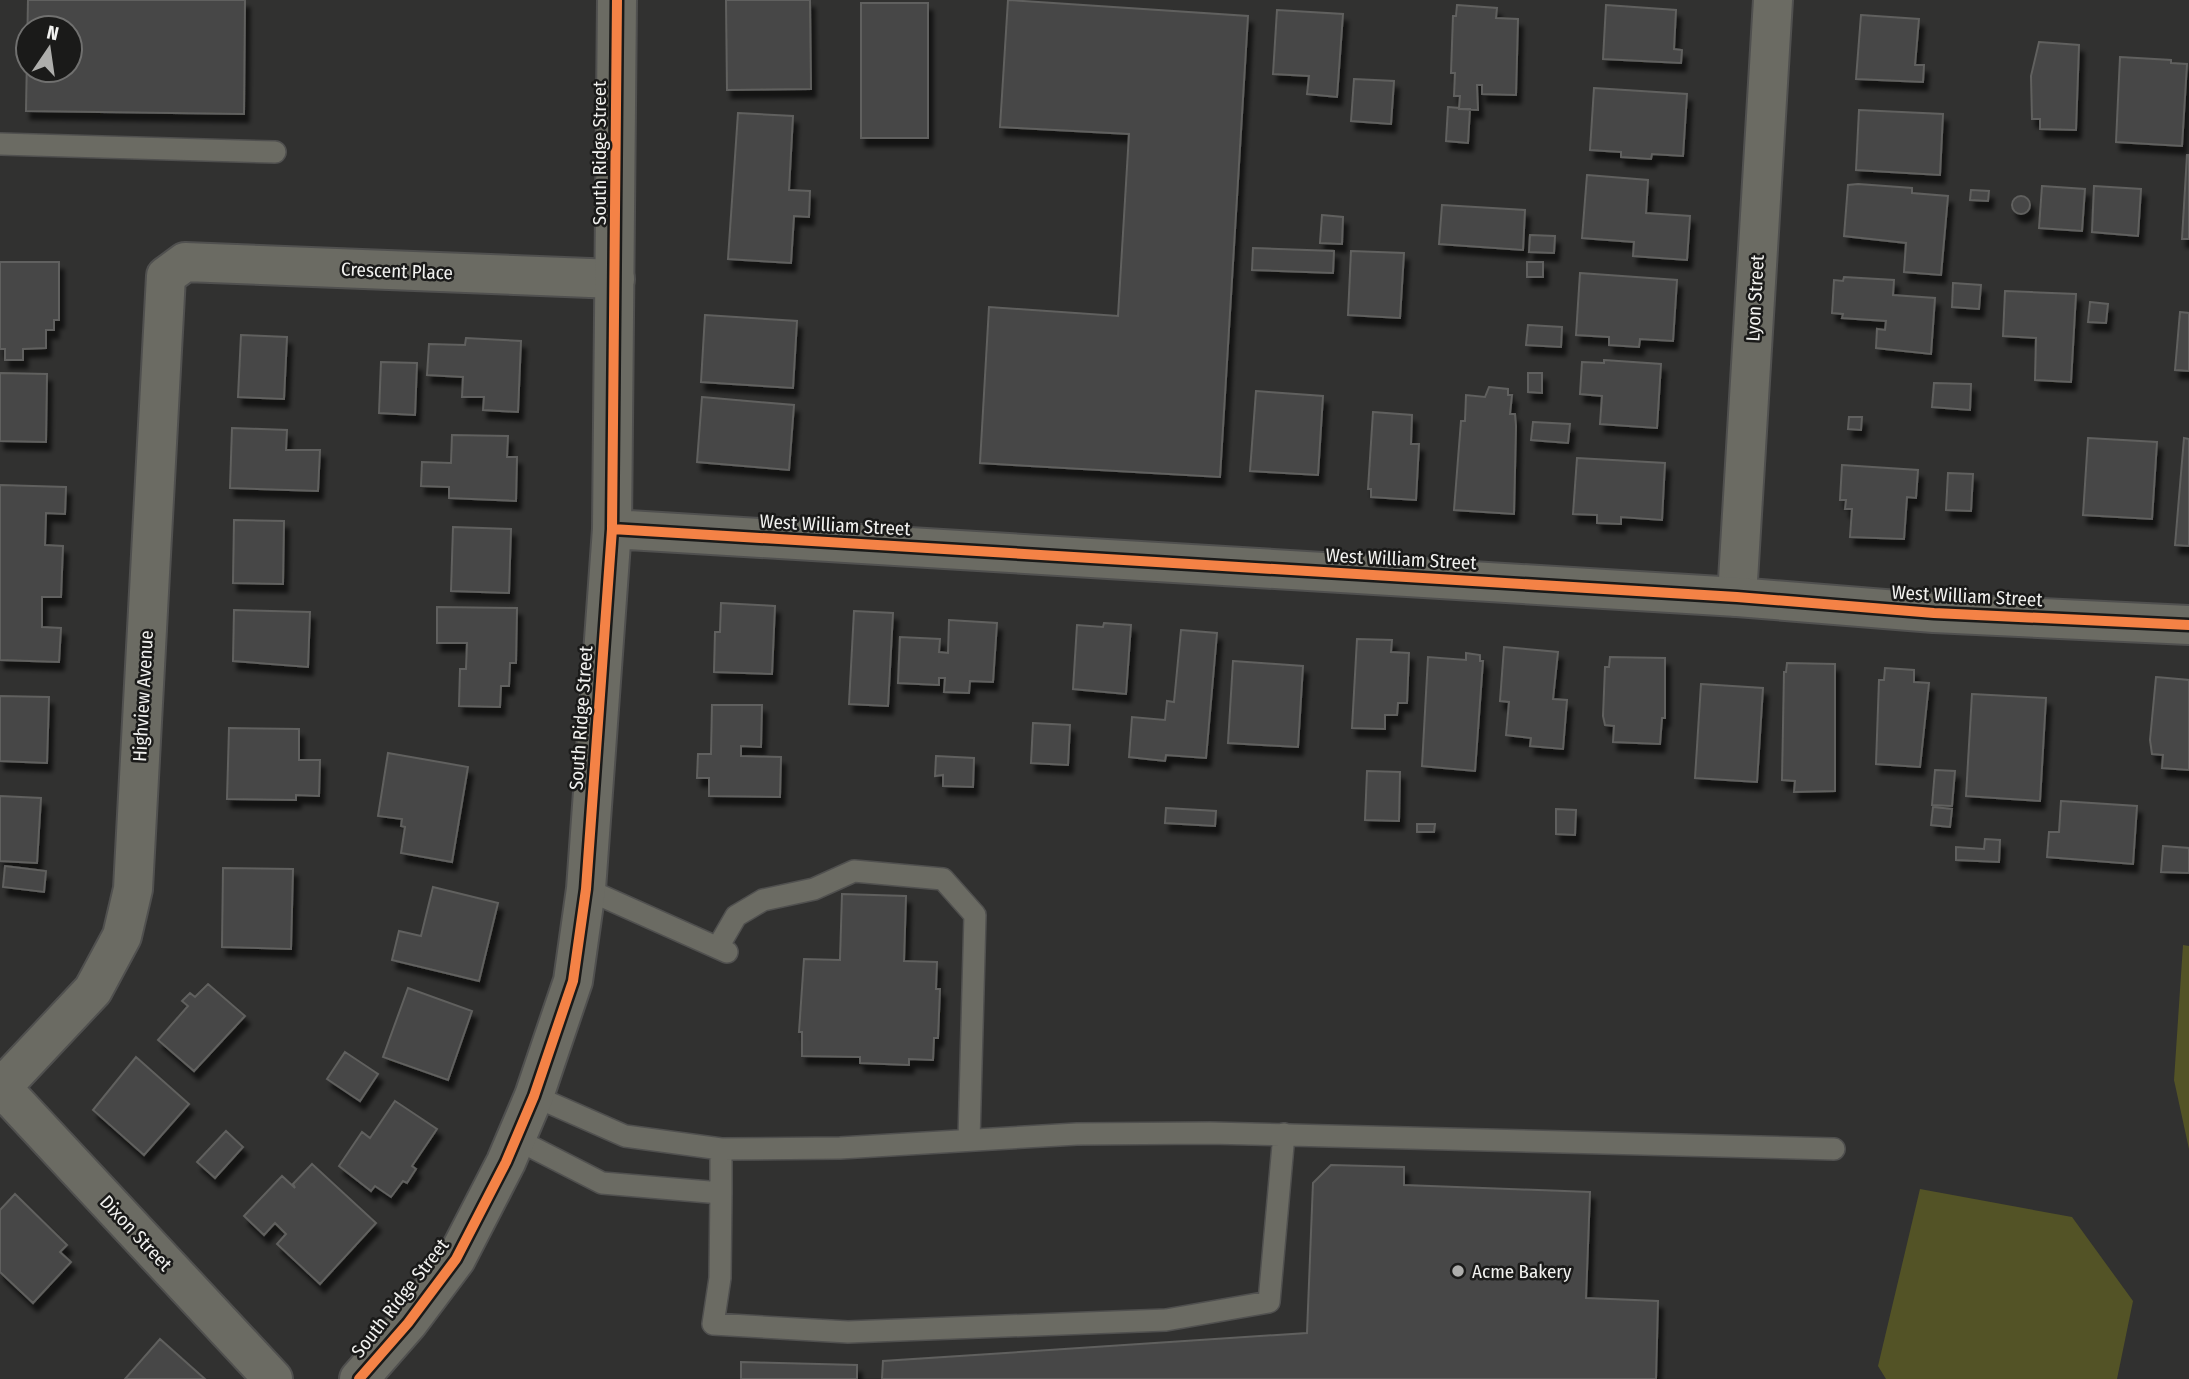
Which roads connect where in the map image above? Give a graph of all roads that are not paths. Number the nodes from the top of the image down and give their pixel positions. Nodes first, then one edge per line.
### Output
1 (617, 0) edge
2 (1773, 0) edge
3 (0, 144) edge
4 (275, 152) dead end
5 (180, 266) joint
6 (615, 279) junction
7 (611, 529) junction
8 (1737, 597) junction
9 (2189, 625) edge
10 (586, 889) junction
11 (1, 1087) edge
12 (534, 1096) junction
13 (1284, 1134) junction
14 (516, 1139) junction
15 (969, 1140) junction
16 (721, 1149) junction
17 (1834, 1149) dead end
18 (721, 1193) junction
19 (273, 1379) edge
20 (359, 1379) edge

1 - 6 street, South Ridge Street
2 - 8 street, Lyon Street
3 - 4 lane
5 - 6 street, Crescent Place
5 - 11 street, Highview Avenue
6 - 7 street, South Ridge Street
7 - 8 street, West William Street
7 - 10 street, South Ridge Street
8 - 9 street, West William Street
10 - 12 street, South Ridge Street
10 - 15 lane
11 - 19 street, Dixon Street
12 - 14 street, South Ridge Street
12 - 16 lane
13 - 15 lane
13 - 17 lane
13 - 18 lane
14 - 18 lane
14 - 20 street, South Ridge Street
15 - 16 lane
16 - 18 lane

